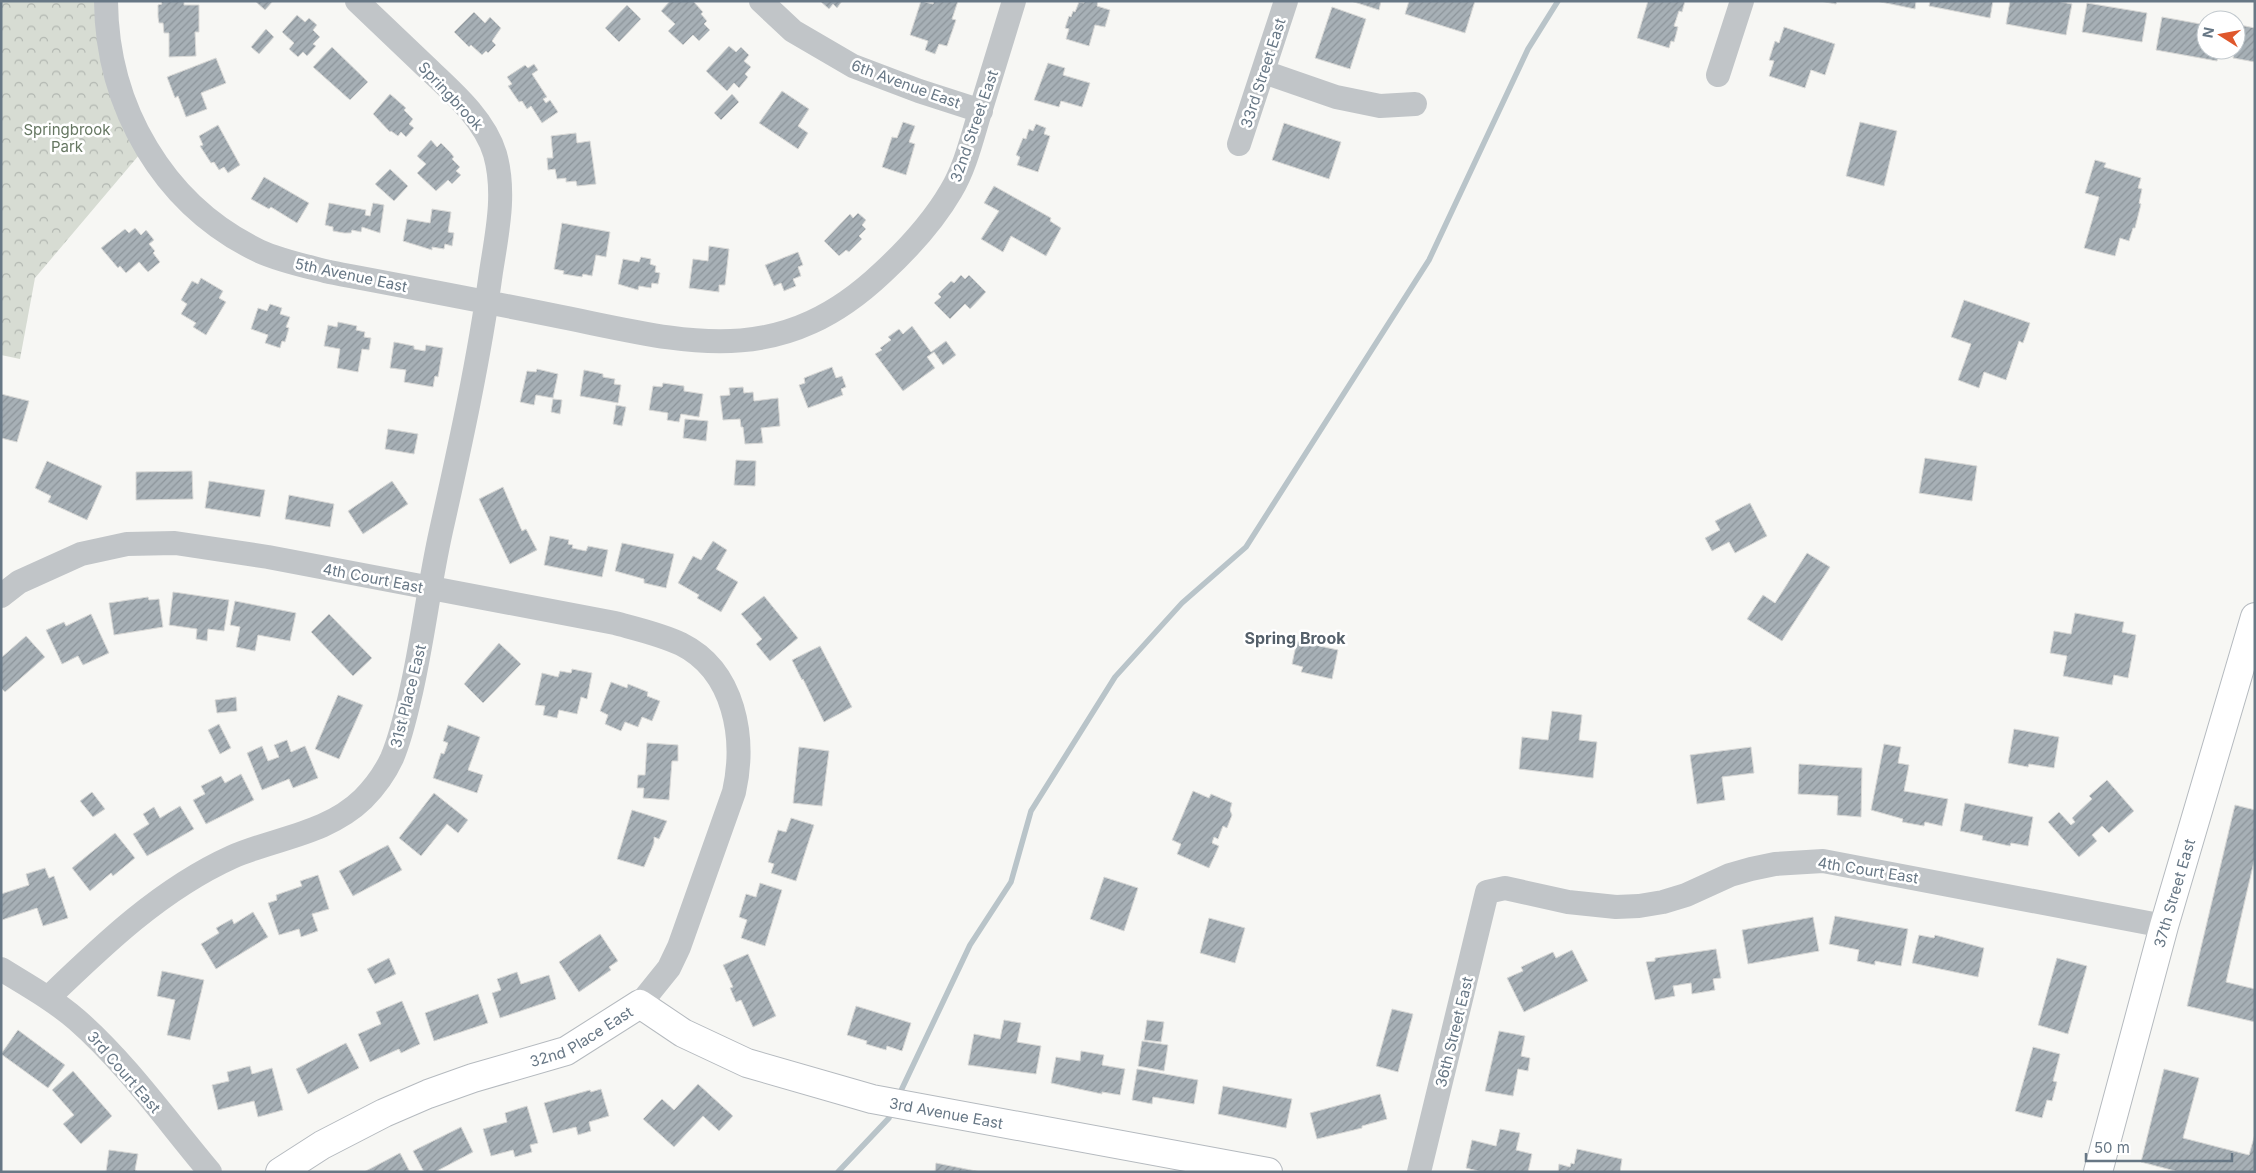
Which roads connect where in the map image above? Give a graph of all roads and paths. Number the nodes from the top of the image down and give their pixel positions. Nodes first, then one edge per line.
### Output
1 (106, 1) edge
2 (358, 1) edge
3 (761, 1) edge
4 (1014, 1) edge
5 (1286, 1) edge
6 (1742, 1) edge
7 (1264, 72) junction
8 (1718, 75) dead end
9 (1415, 104) dead end
10 (980, 111) junction
11 (1239, 144) dead end
12 (487, 302) junction
13 (677, 338) joint
14 (10, 589) edge
15 (431, 589) junction
16 (2255, 617) edge
17 (718, 676) joint
18 (1487, 892) joint
19 (2164, 926) junction
20 (1, 970) edge
21 (48, 998) junction
22 (640, 1004) junction
23 (210, 1172) edge
24 (280, 1172) edge
25 (1268, 1172) edge
26 (1419, 1172) edge
27 (2098, 1172) edge

1 - 12 street, 5th Avenue East
2 - 12 street, Springbrook
3 - 10 street, 6th Avenue East
4 - 10 street, 32nd Street East
5 - 7 street, 33rd Street East
6 - 8 street
7 - 9 street
7 - 11 street, 33rd Street East
10 - 13 street, 32nd Street East
12 - 13 street, 5th Avenue East
12 - 15 street, 31st Place East
14 - 15 street, 4th Court East
15 - 17 street, 4th Court East
15 - 21 street, 31st Place East
16 - 19 street, 37th Street East
17 - 22 street, 32nd Place East
18 - 19 street, 4th Court East
18 - 26 street, 36th Street East
19 - 27 street, 37th Street East
20 - 21 street, 3rd Court East
21 - 23 street, 3rd Court East
22 - 24 street, 32nd Place East
22 - 25 street, 3rd Avenue East

